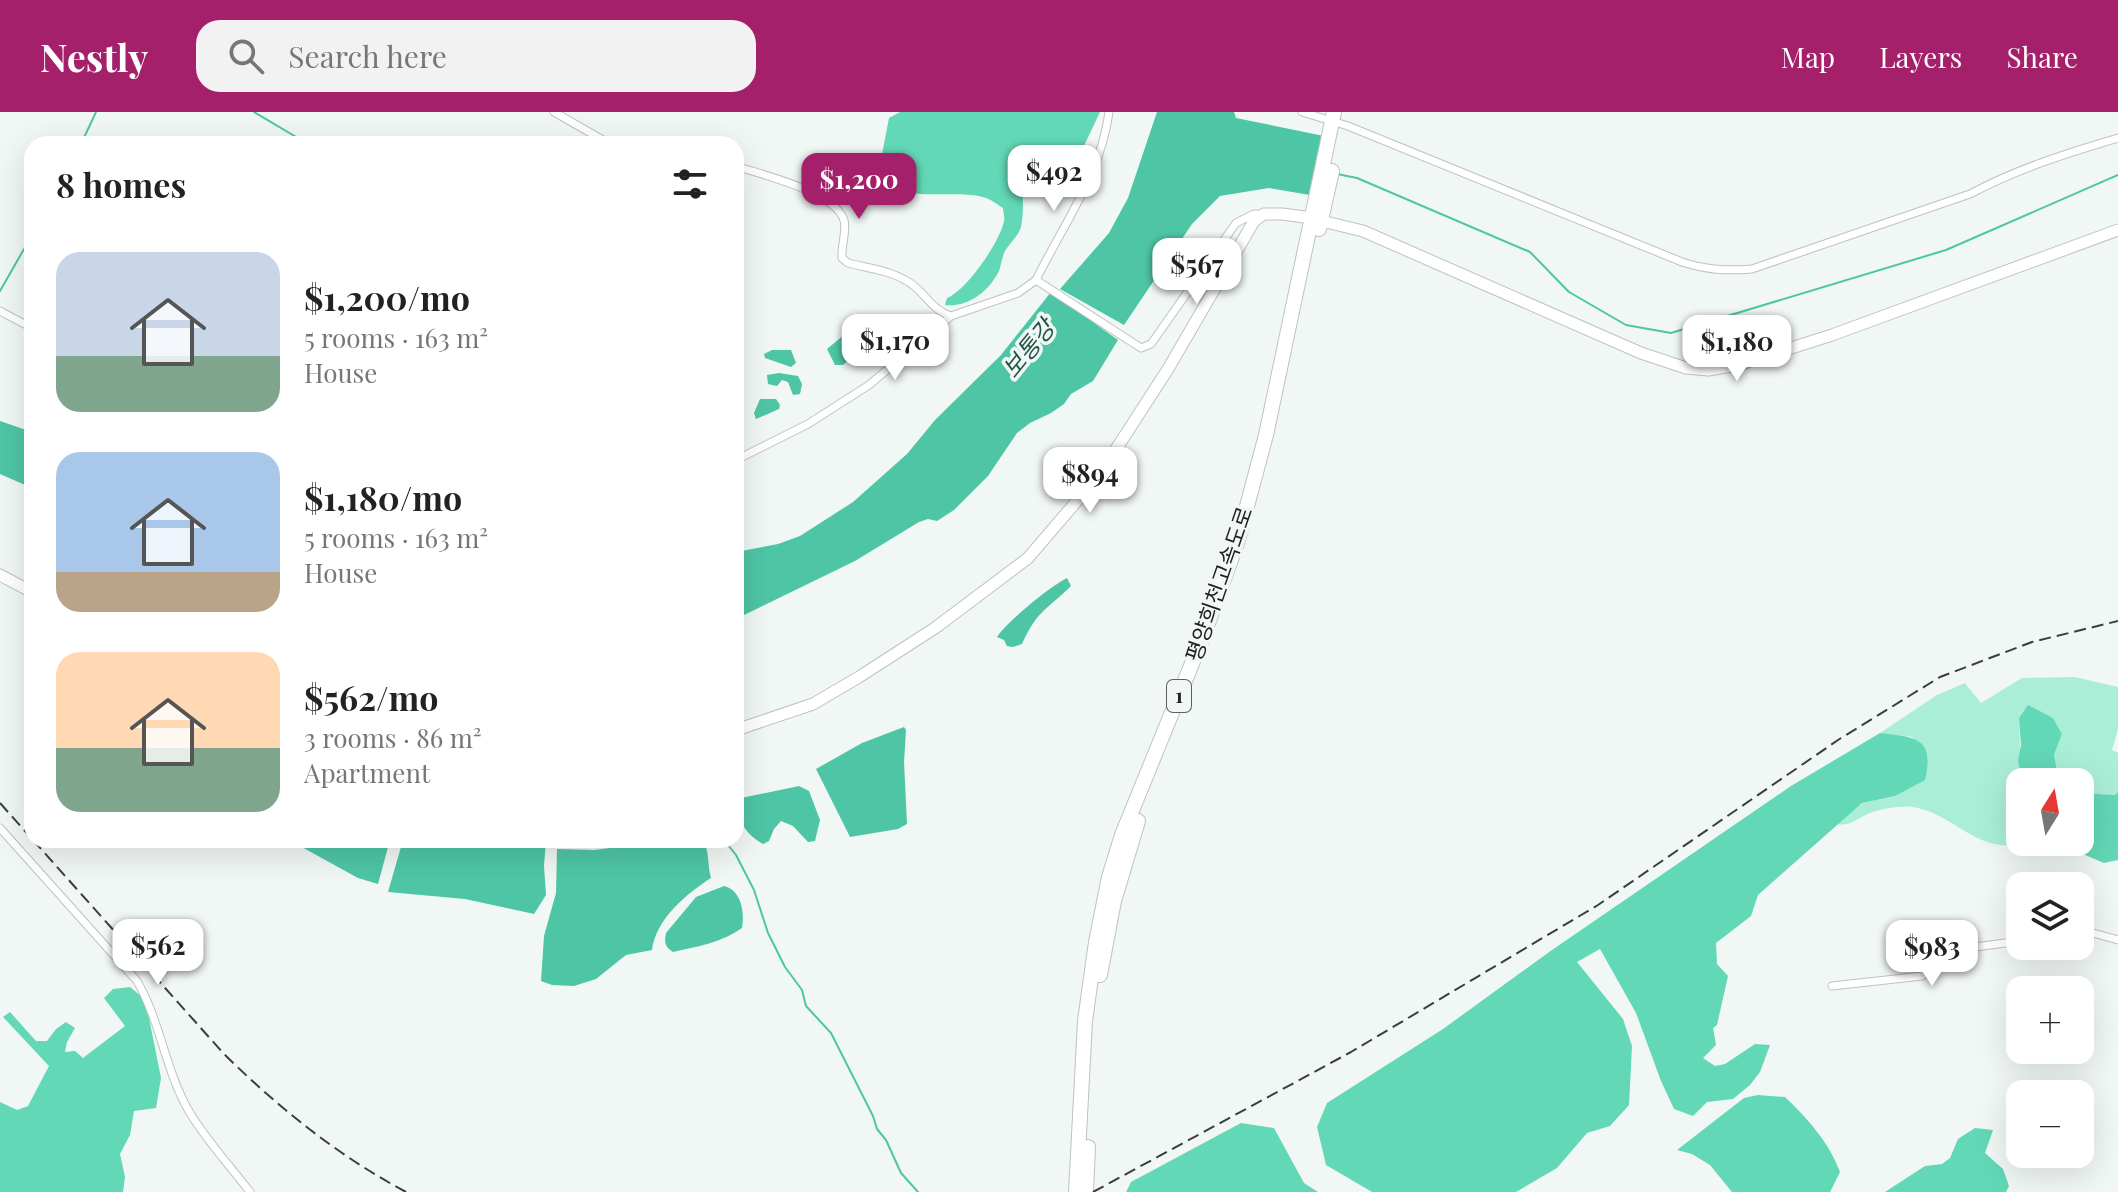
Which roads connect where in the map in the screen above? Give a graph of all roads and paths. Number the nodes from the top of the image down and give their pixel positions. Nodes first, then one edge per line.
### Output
1 (555, 112) edge
2 (1109, 112) edge
3 (1302, 112) edge
4 (1338, 121) edge
5 (596, 136) edge
6 (2118, 138) edge
7 (744, 169) edge
8 (1264, 214) junction
9 (1318, 215) junction
10 (2118, 230) edge
11 (1036, 280) junction
12 (0, 311) edge
13 (951, 316) junction
14 (24, 324) edge
15 (744, 456) edge
16 (0, 575) edge
17 (24, 588) edge
18 (744, 727) edge
19 (0, 828) edge
20 (2094, 933) edge
21 (2118, 940) edge
22 (2006, 943) edge
23 (1832, 986) dead end
24 (1081, 1189) edge
25 (250, 1192) edge

1 - 5 street
2 - 11 street
3 - 4 street
4 - 6 street
4 - 9 highway, 평양희천고속도로 / 1
7 - 13 street
8 - 9 main road
8 - 11 street
8 - 18 main road
9 - 10 main road
9 - 24 highway, 평양희천고속도로 / 1
11 - 13 street
12 - 14 street
13 - 15 street
16 - 17 main road
19 - 25 street
20 - 21 street
22 - 23 street

